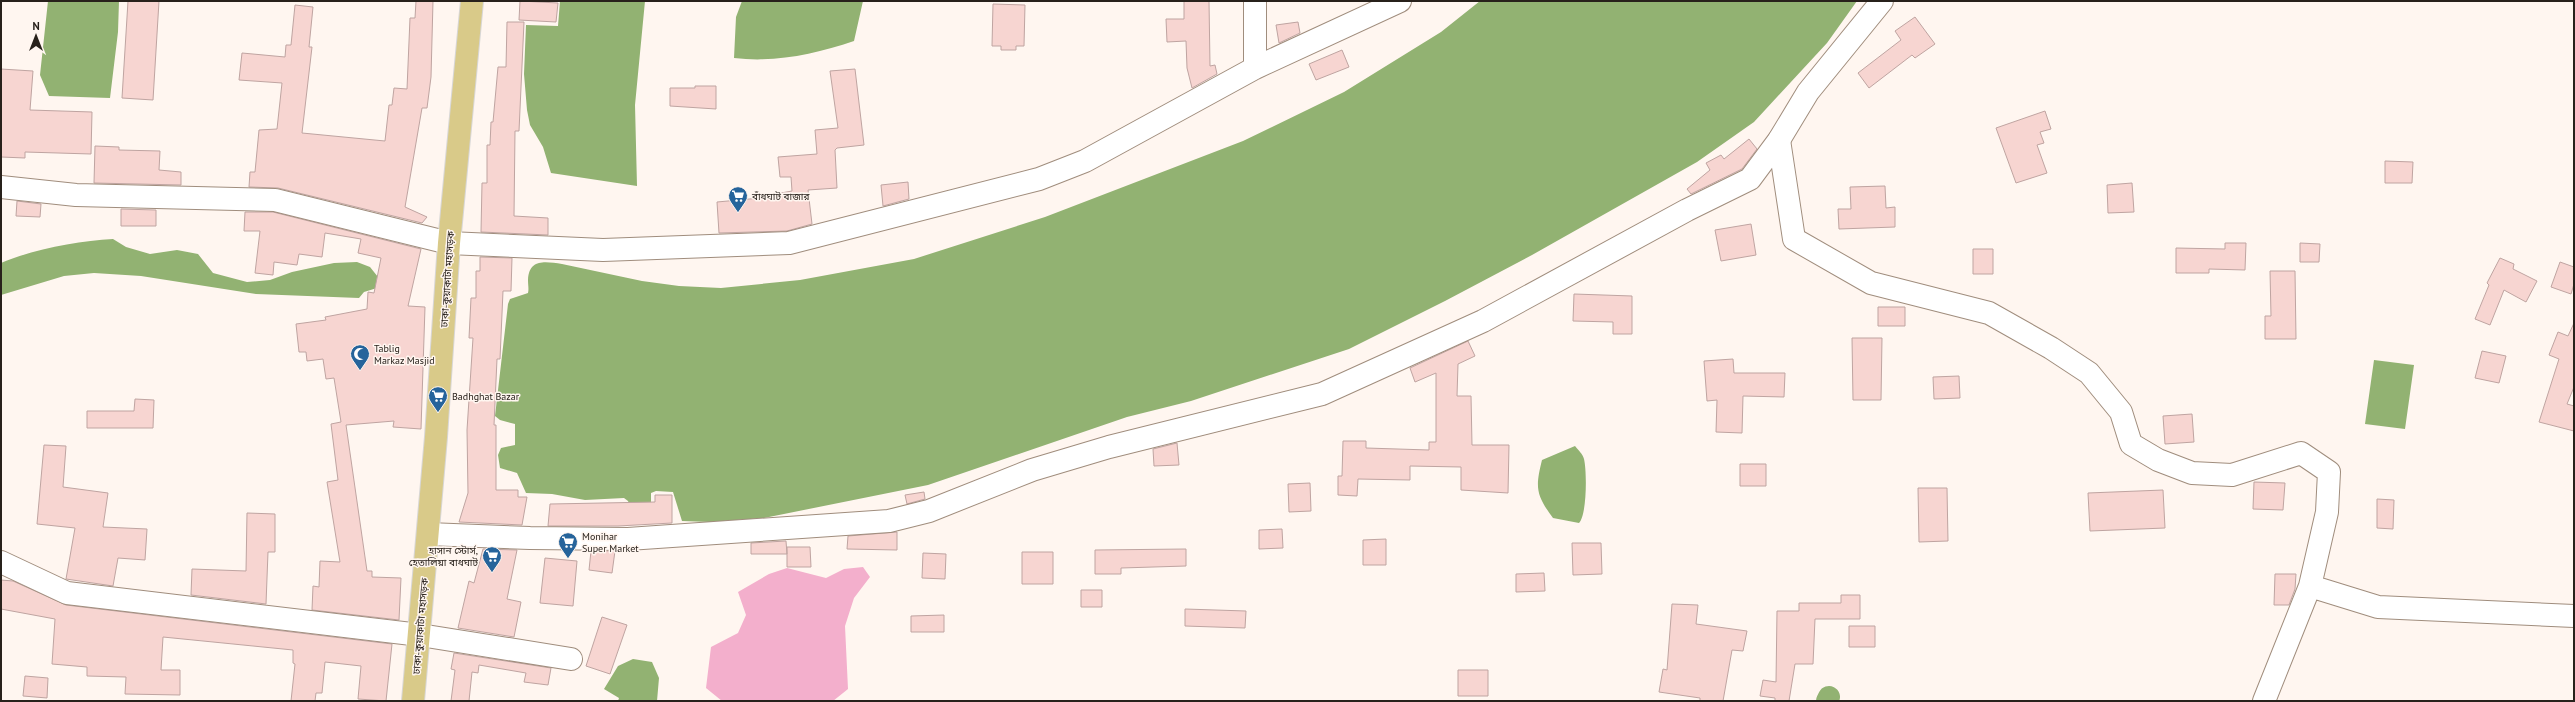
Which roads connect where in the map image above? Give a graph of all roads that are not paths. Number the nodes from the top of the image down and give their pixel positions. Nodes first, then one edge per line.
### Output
1 (472, 1) edge
2 (1255, 1) edge
3 (1400, 1) edge
4 (1882, 1) edge
5 (1255, 68) junction
6 (1779, 140) junction
7 (1, 187) edge
8 (449, 243) junction
9 (428, 534) junction
10 (1, 562) edge
11 (2310, 586) junction
12 (2574, 616) edge
13 (420, 635) junction
14 (571, 659) dead end
15 (412, 701) edge
16 (2264, 701) edge

1 - 8 main road, ঢাকা-কুয়াকাটা মহাসড়ক
2 - 5 street
3 - 5 street
4 - 6 street
5 - 8 street
6 - 9 street
6 - 11 street
7 - 8 street
8 - 9 main road, ঢাকা-কুয়াকাটা মহাসড়ক
9 - 13 main road, ঢাকা-কুয়াকাটা মহাসড়ক
10 - 13 street
11 - 12 street
11 - 16 street
13 - 14 street
13 - 15 main road, ঢাকা-কুয়াকাটা মহাসড়ক

